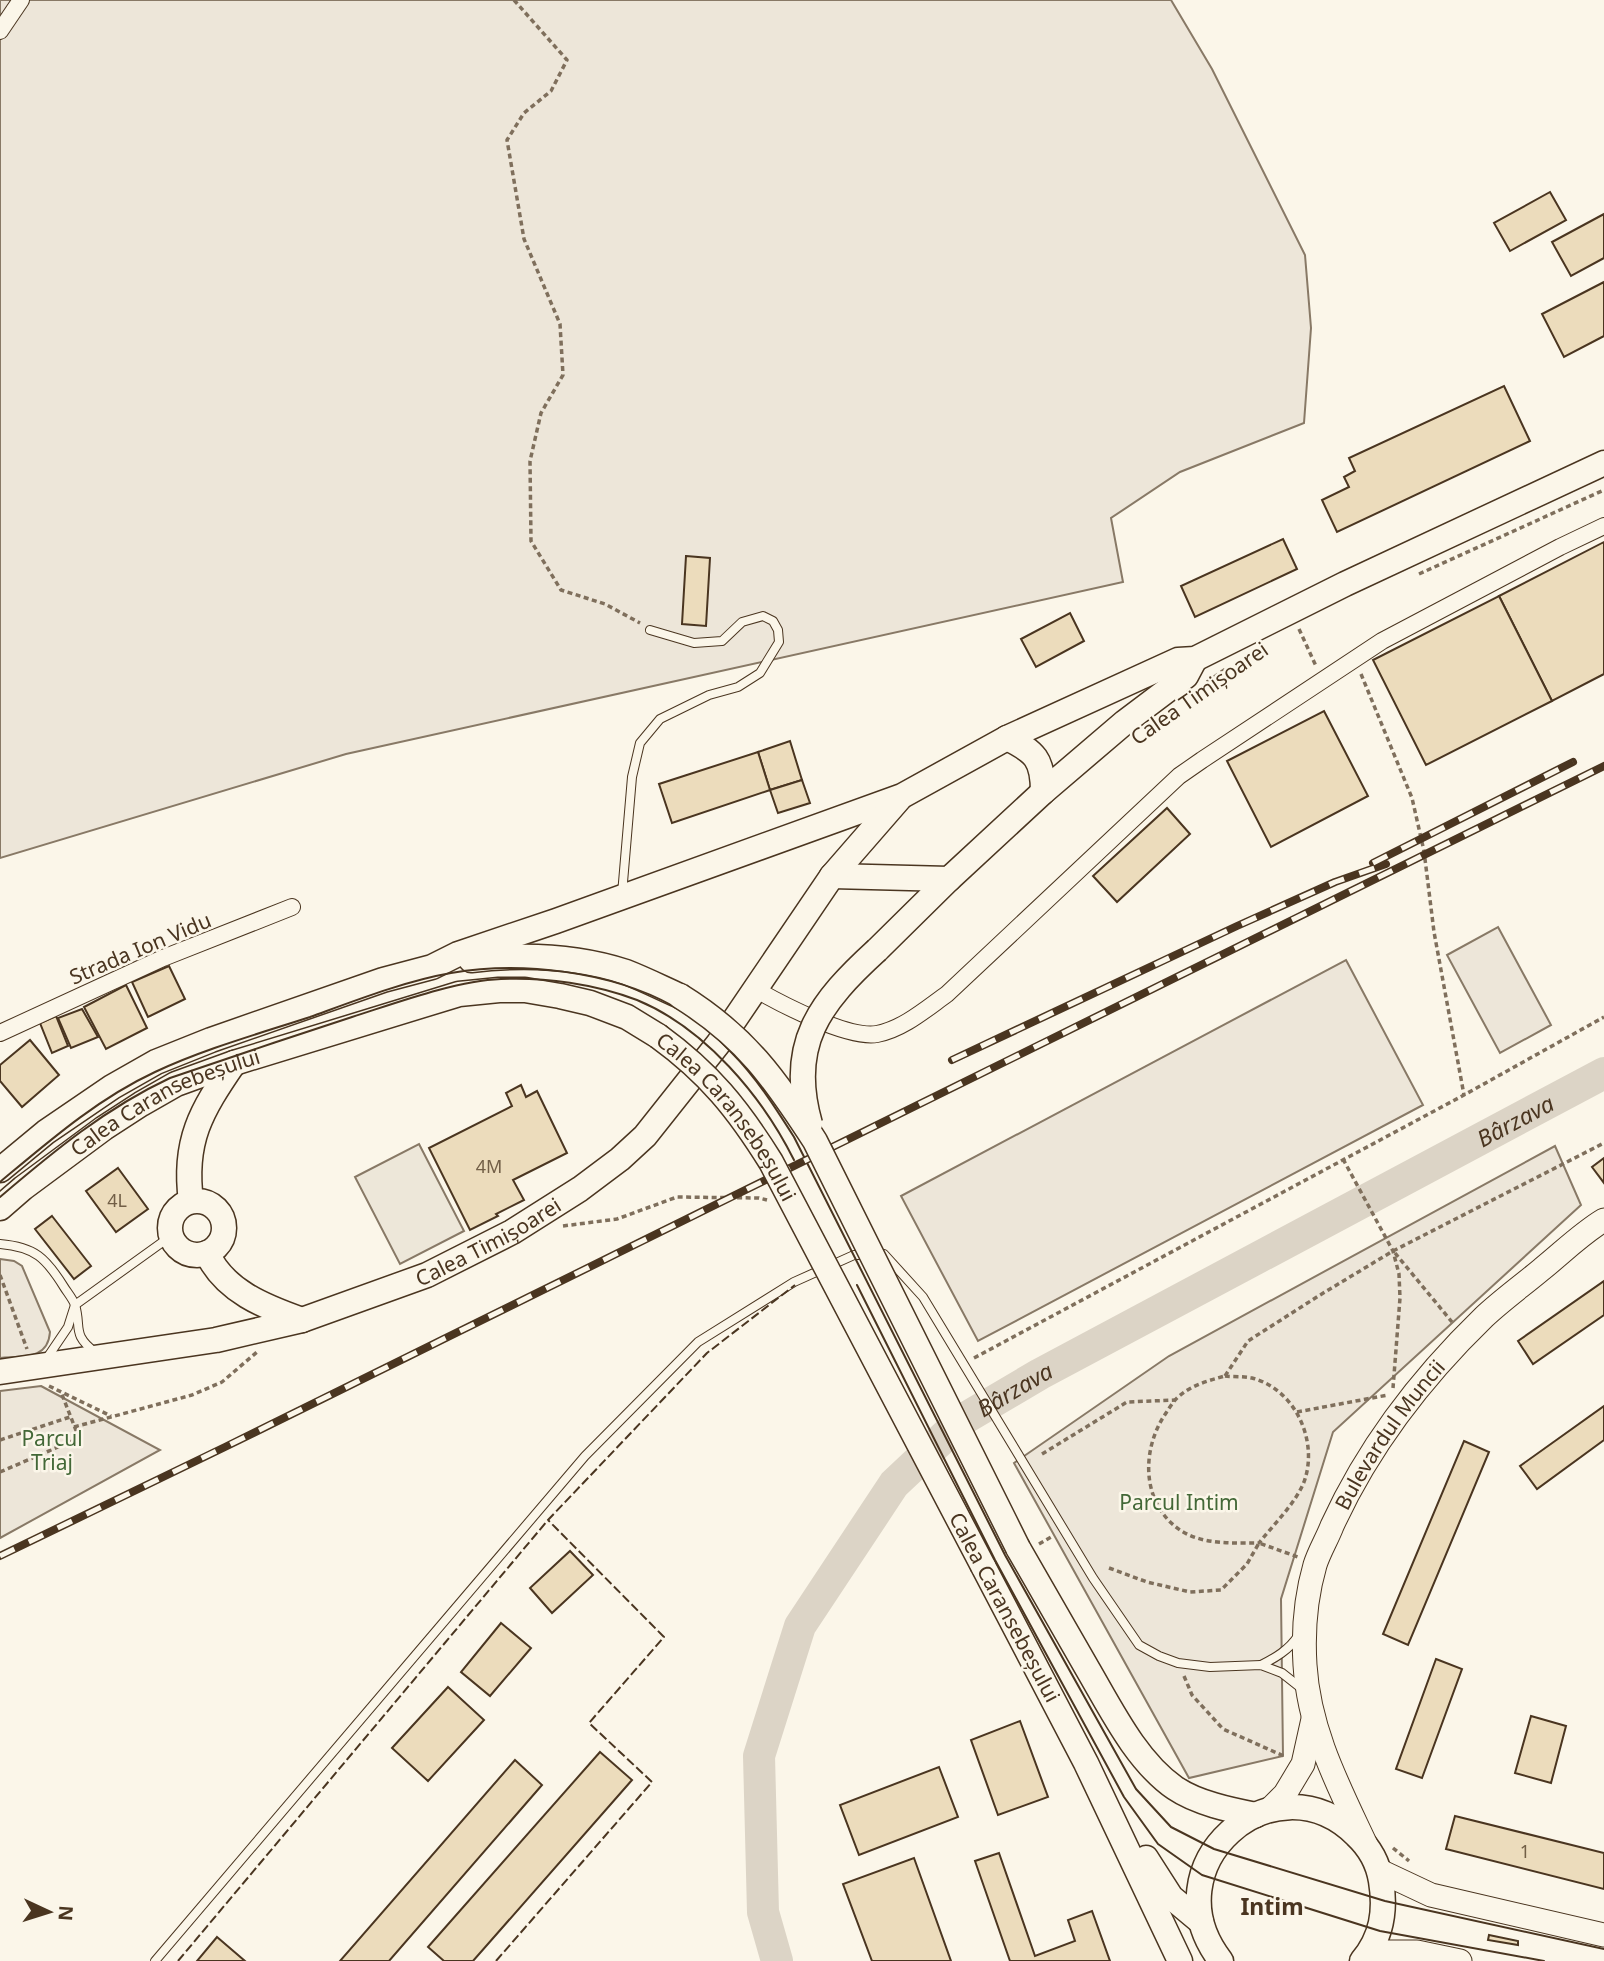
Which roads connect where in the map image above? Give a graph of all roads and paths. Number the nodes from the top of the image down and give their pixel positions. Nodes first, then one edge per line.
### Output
1 (21, 0) edge
2 (514, 0) edge
3 (0, 31) edge
4 (1604, 463) edge
5 (1604, 490) edge
6 (1604, 526) edge
7 (1413, 577) dead end
8 (650, 630) joint
9 (1289, 634) dead end
10 (1195, 659) junction
11 (1354, 660) junction
12 (1234, 664) dead end
13 (1323, 680) junction
14 (1203, 685) dead end
15 (1006, 738) junction
16 (1043, 792) junction
17 (902, 796) junction
18 (860, 844) junction
19 (832, 876) junction
20 (874, 877) junction
21 (949, 879) junction
22 (622, 897) junction
23 (292, 907) dead end
24 (432, 967) junction
25 (755, 989) junction
26 (1604, 1017) edge
27 (2, 1034) edge
28 (234, 1063) junction
29 (1464, 1095) junction
30 (815, 1141) junction
31 (1604, 1143) edge
32 (1343, 1159) junction
33 (0, 1170) edge
34 (191, 1201) junction
35 (776, 1202) dead end
36 (0, 1208) edge
37 (1604, 1220) edge
38 (551, 1227) dead end
39 (171, 1236) junction
40 (0, 1244) edge
41 (1393, 1251) junction
42 (207, 1253) junction
43 (0, 1275) edge
44 (75, 1305) junction
45 (302, 1320) junction
46 (1455, 1326) dead end
47 (262, 1349) dead end
48 (102, 1357) junction
49 (969, 1360) dead end
50 (37, 1367) junction
51 (0, 1372) edge
52 (1225, 1376) junction
53 (61, 1392) junction
54 (1175, 1400) junction
55 (1297, 1412) junction
56 (71, 1416) junction
57 (113, 1417) junction
58 (74, 1427) junction
59 (0, 1440) edge
60 (1042, 1454) dead end
61 (0, 1472) edge
62 (1064, 1530) junction
63 (1259, 1543) junction
64 (1024, 1548) junction
65 (1300, 1558) dead end
66 (1109, 1567) dead end
67 (1306, 1625) junction
68 (1261, 1665) junction
69 (1183, 1675) dead end
70 (1308, 1696) junction
71 (1313, 1719) junction
72 (1286, 1758) dead end
73 (1086, 1763) junction
74 (1262, 1813) junction
75 (1366, 1845) junction
76 (1393, 1848) dead end
77 (1416, 1868) dead end
78 (1380, 1871) junction
79 (1604, 1935) edge
80 (1207, 1948) edge
81 (1366, 1957) edge
82 (155, 1961) edge
83 (1180, 1961) edge
84 (1460, 1961) edge

1 - 3 street
2 - 8 path
4 - 10 main road, Calea Timișoarei
5 - 7 path
6 - 11 street
8 - 22 lane
9 - 13 path, Calea Timișoarei
10 - 15 main road, Calea Timișoarei
10 - 16 main road, Calea Timișoarei
11 - 13 street
11 - 29 path
12 - 14 path, Calea Timișoarei
13 - 25 street
15 - 16 main road
15 - 17 main road, Calea Timișoarei
16 - 21 main road, Calea Timișoarei
17 - 18 main road, Calea Timișoarei
17 - 22 main road, Calea Timișoarei
18 - 19 main road, Calea Timișoarei
18 - 20 main road
19 - 20 main road
19 - 25 main road, Calea Timișoarei
20 - 21 main road
21 - 30 main road, Calea Timișoarei, bridge
22 - 24 main road, Calea Timișoarei
23 - 27 street, Strada Ion Vidu
24 - 30 main road, Calea Caransebeșului, bridge
24 - 33 main road, Calea Timișoarei
25 - 45 main road, Calea Timișoarei
26 - 29 path
28 - 34 main road
28 - 36 main road, Calea Caransebeșului
28 - 73 main road, Calea Caransebeșului, bridge
29 - 32 path
30 - 64 main road, Calea Caransebeșului, bridge
31 - 41 path
32 - 41 path
32 - 49 path
34 - 39 main road
34 - 42 main road
35 - 38 path
37 - 67 street, Bulevardul Muncii
39 - 42 main road
39 - 44 lane
40 - 44 lane
41 - 46 path
41 - 52 path
41 - 55 path
42 - 45 main road
43 - 50 path
44 - 48 lane
44 - 50 lane
45 - 48 main road, Calea Timișoarei
47 - 57 path
48 - 50 main road, Calea Timișoarei
50 - 51 main road, Calea Timișoarei
50 - 53 path
52 - 54 path
52 - 55 path
53 - 56 path
53 - 57 path
54 - 60 path
54 - 63 path
55 - 63 path
56 - 58 path
56 - 59 path
57 - 58 path
58 - 61 path
62 - 64 path
62 - 68 lane
62 - 82 lane
63 - 65 path
63 - 66 path
64 - 74 main road, Calea Caransebeșului
67 - 68 lane
67 - 70 street, Bulevardul Muncii
68 - 70 lane
69 - 72 path
70 - 71 street, Bulevardul Muncii
71 - 74 street, Bulevardul Muncii
71 - 75 street, Bulevardul Muncii
73 - 80 main road, Calea Caransebeșului
73 - 83 main road, Calea Caransebeșului
74 - 75 main road, Calea Caransebeșului
74 - 80 main road
75 - 78 main road
76 - 77 path
78 - 79 street
78 - 81 main road
81 - 84 street

